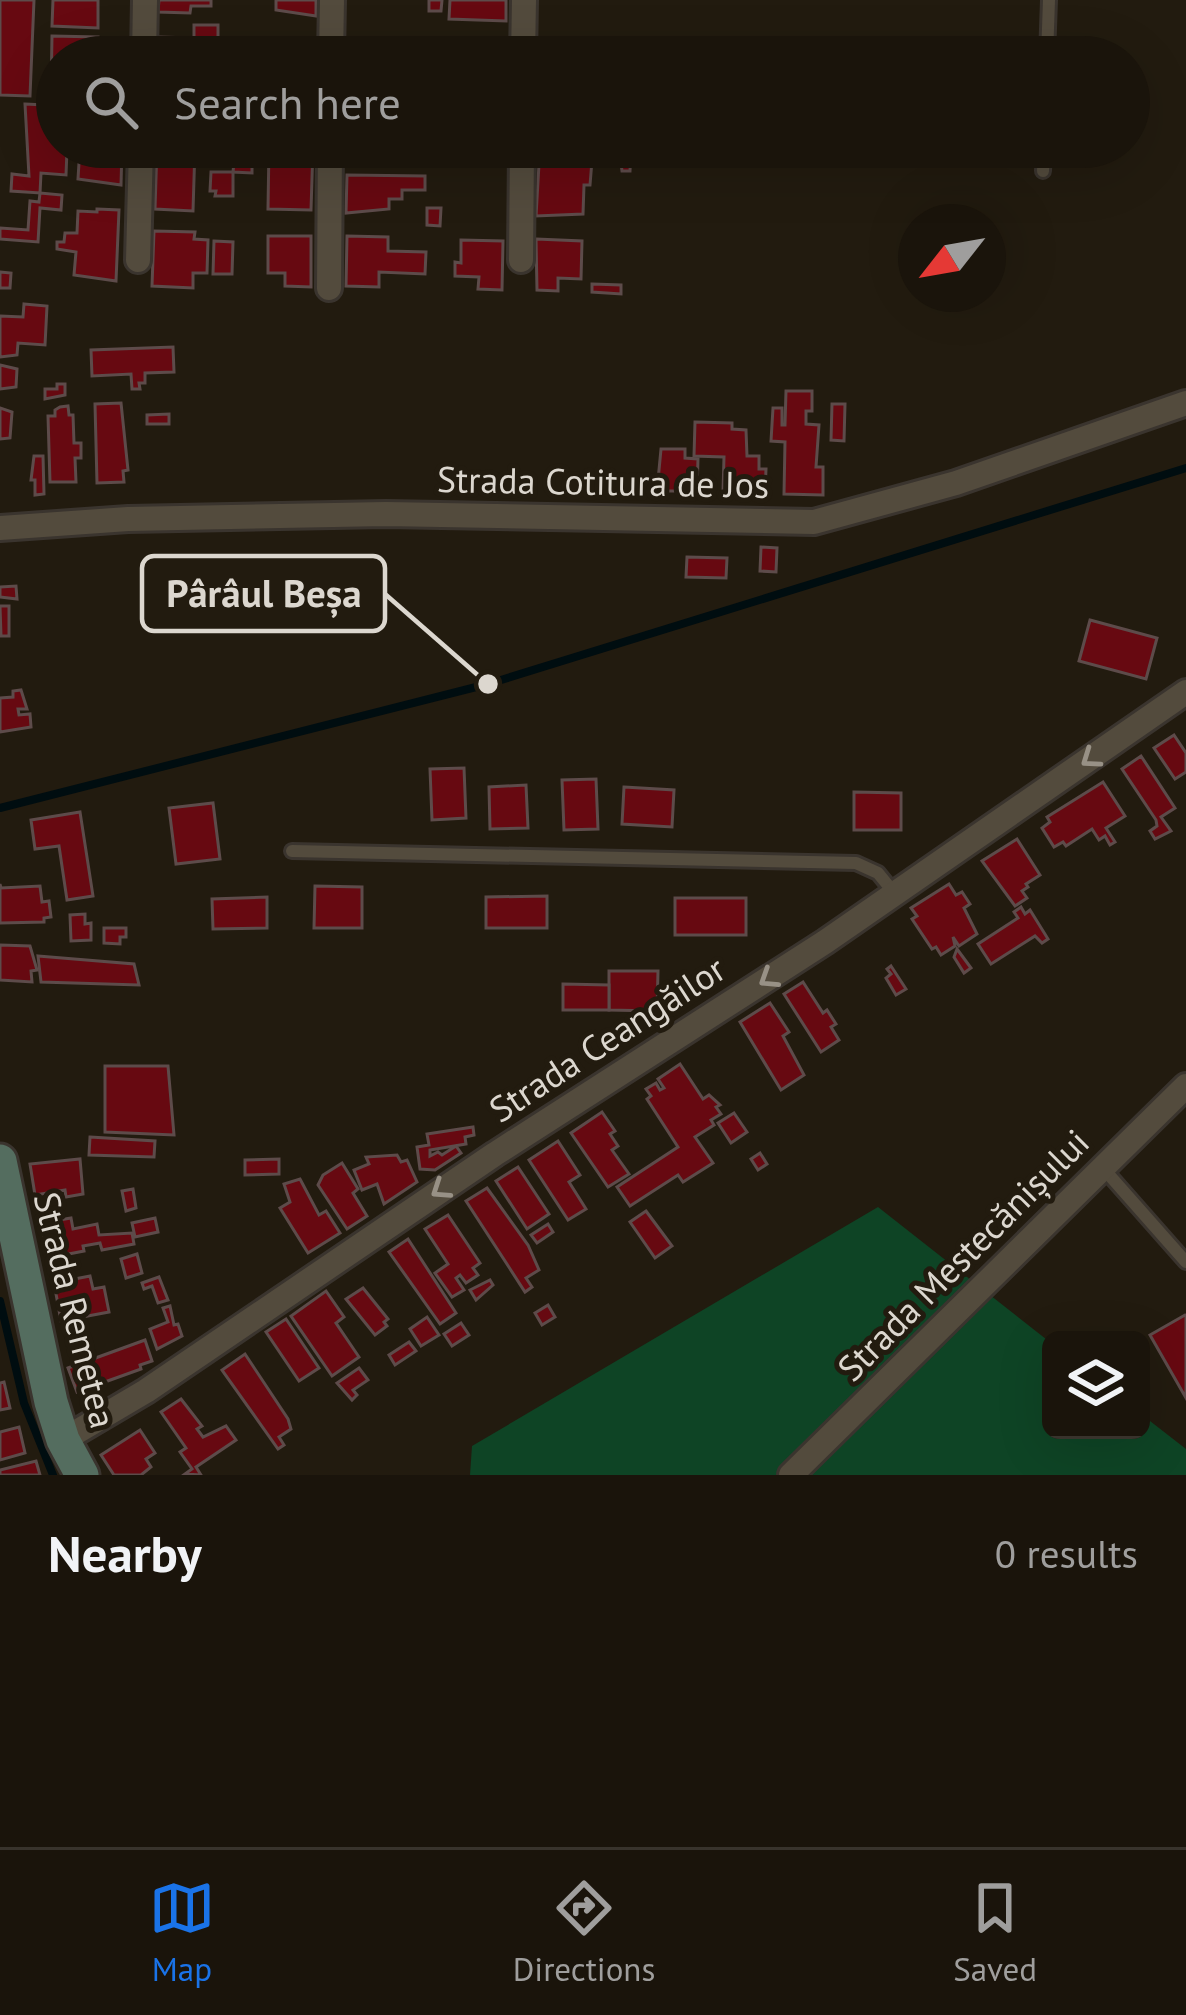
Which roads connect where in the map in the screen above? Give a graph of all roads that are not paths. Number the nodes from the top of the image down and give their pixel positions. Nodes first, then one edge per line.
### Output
1 (145, 0) edge
2 (332, 0) edge
3 (524, 0) edge
4 (1049, 0) edge
5 (144, 36) edge
6 (332, 36) edge
7 (523, 36) edge
8 (1048, 36) edge
9 (140, 168) edge
10 (330, 168) edge
11 (522, 168) edge
12 (1043, 168) edge
13 (1043, 171) dead end
14 (138, 260) dead end
15 (521, 260) dead end
16 (329, 288) dead end
17 (1186, 404) edge
18 (0, 528) edge
19 (1186, 692) edge
20 (292, 850) dead end
21 (896, 895) junction
22 (1186, 1086) edge
23 (0, 1161) edge
24 (1102, 1167) junction
25 (1186, 1262) edge
26 (63, 1440) junction
27 (82, 1475) edge
28 (791, 1475) edge

1 - 5 street
2 - 6 street
3 - 7 street
4 - 8 lane
9 - 14 street
10 - 16 street
11 - 15 street
12 - 13 lane
17 - 18 street, Strada Cotitura de Jos
19 -> 21 street, Strada Ceangăilor
20 - 21 lane
21 -> 26 street, Strada Ceangăilor
22 - 24 street, Strada Mestecănișului
23 - 26 street, Strada Remetea
24 - 25 lane
24 - 28 street, Strada Mestecănișului
26 - 27 street, Strada Remetea

